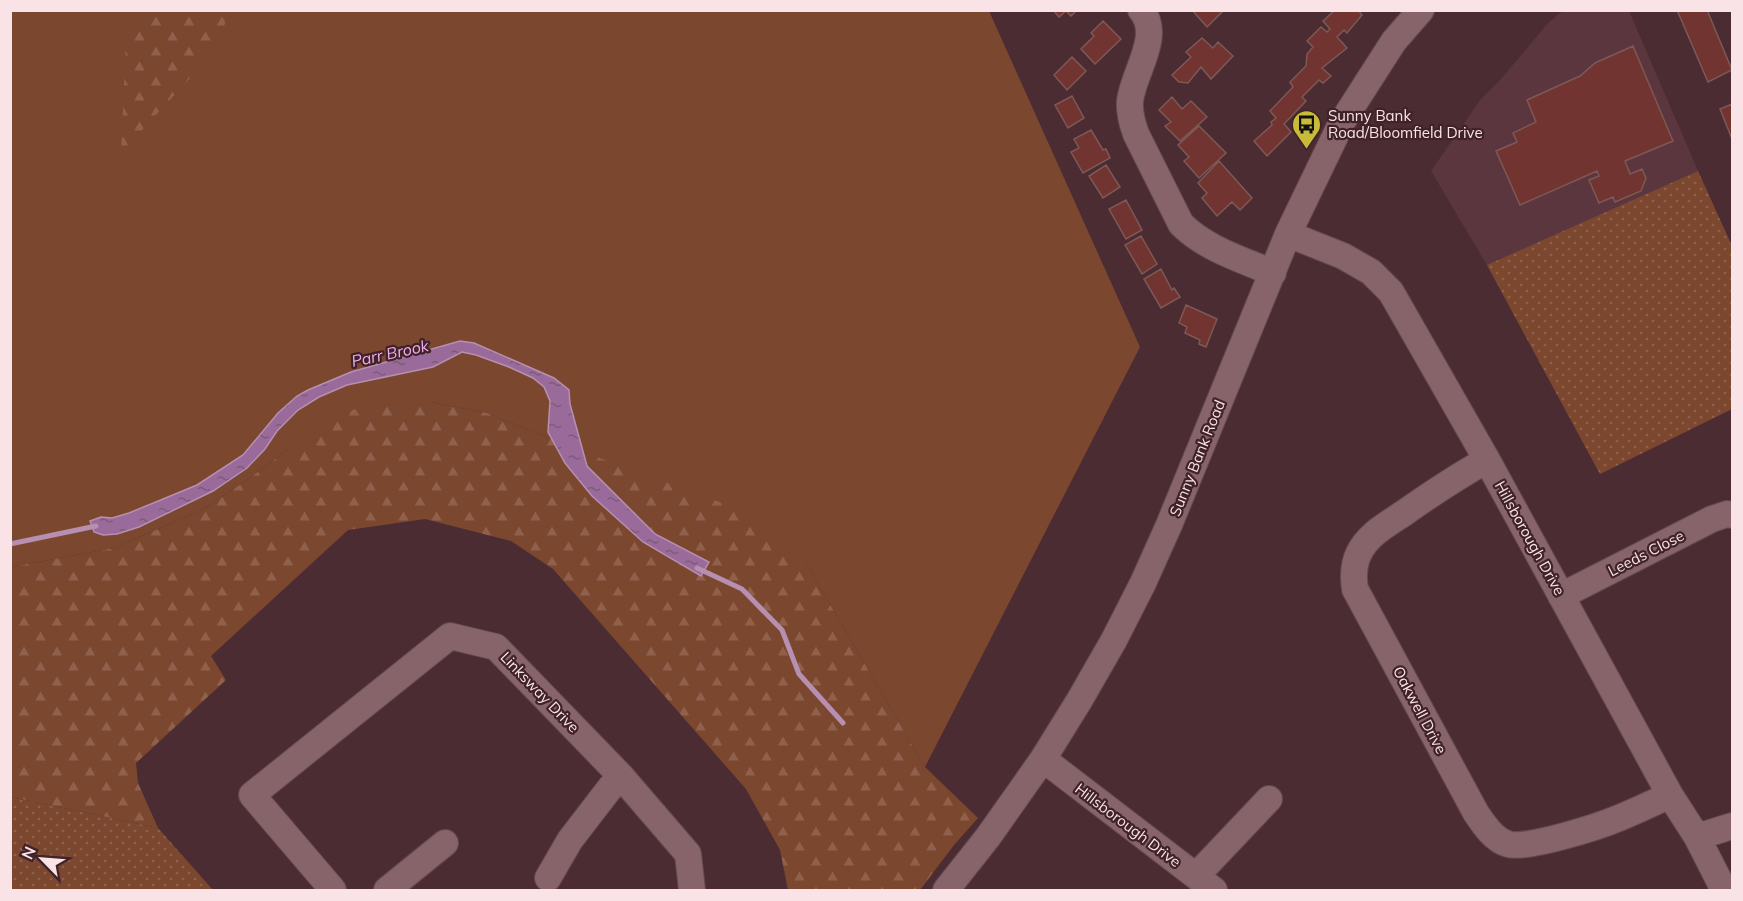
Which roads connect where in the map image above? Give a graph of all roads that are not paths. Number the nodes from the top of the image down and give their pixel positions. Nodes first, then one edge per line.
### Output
1 (1141, 10) edge
2 (1420, 10) edge
3 (1288, 234) junction
4 (1273, 273) junction
5 (1487, 460) junction
6 (1732, 515) edge
7 (1561, 596) junction
8 (1043, 759) junction
9 (620, 775) junction
10 (1670, 795) junction
11 (1269, 799) dead end
12 (1732, 826) edge
13 (1697, 837) junction
14 (445, 843) dead end
15 (548, 878) dead end
16 (1205, 884) edge
17 (333, 891) edge
18 (387, 891) edge
19 (692, 891) edge
20 (946, 891) edge
21 (1724, 891) edge

1 - 4 street
2 - 3 street, Sunny Bank Road
3 - 4 street, Sunny Bank Road
3 - 5 street, Hillsborough Drive
4 - 8 street, Sunny Bank Road
5 - 7 street, Hillsborough Drive
5 - 10 street, Oakwell Drive
6 - 7 street, Leeds Close
7 - 10 street, Hillsborough Drive
8 - 16 street, Hillsborough Drive
8 - 20 street, Sunny Bank Road
9 - 15 street
9 - 17 street, Linksway Drive
9 - 19 street, Linksway Drive
10 - 13 street, Hillsborough Drive
11 - 16 street
12 - 13 street
13 - 21 street, Hillsborough Drive
14 - 18 street

